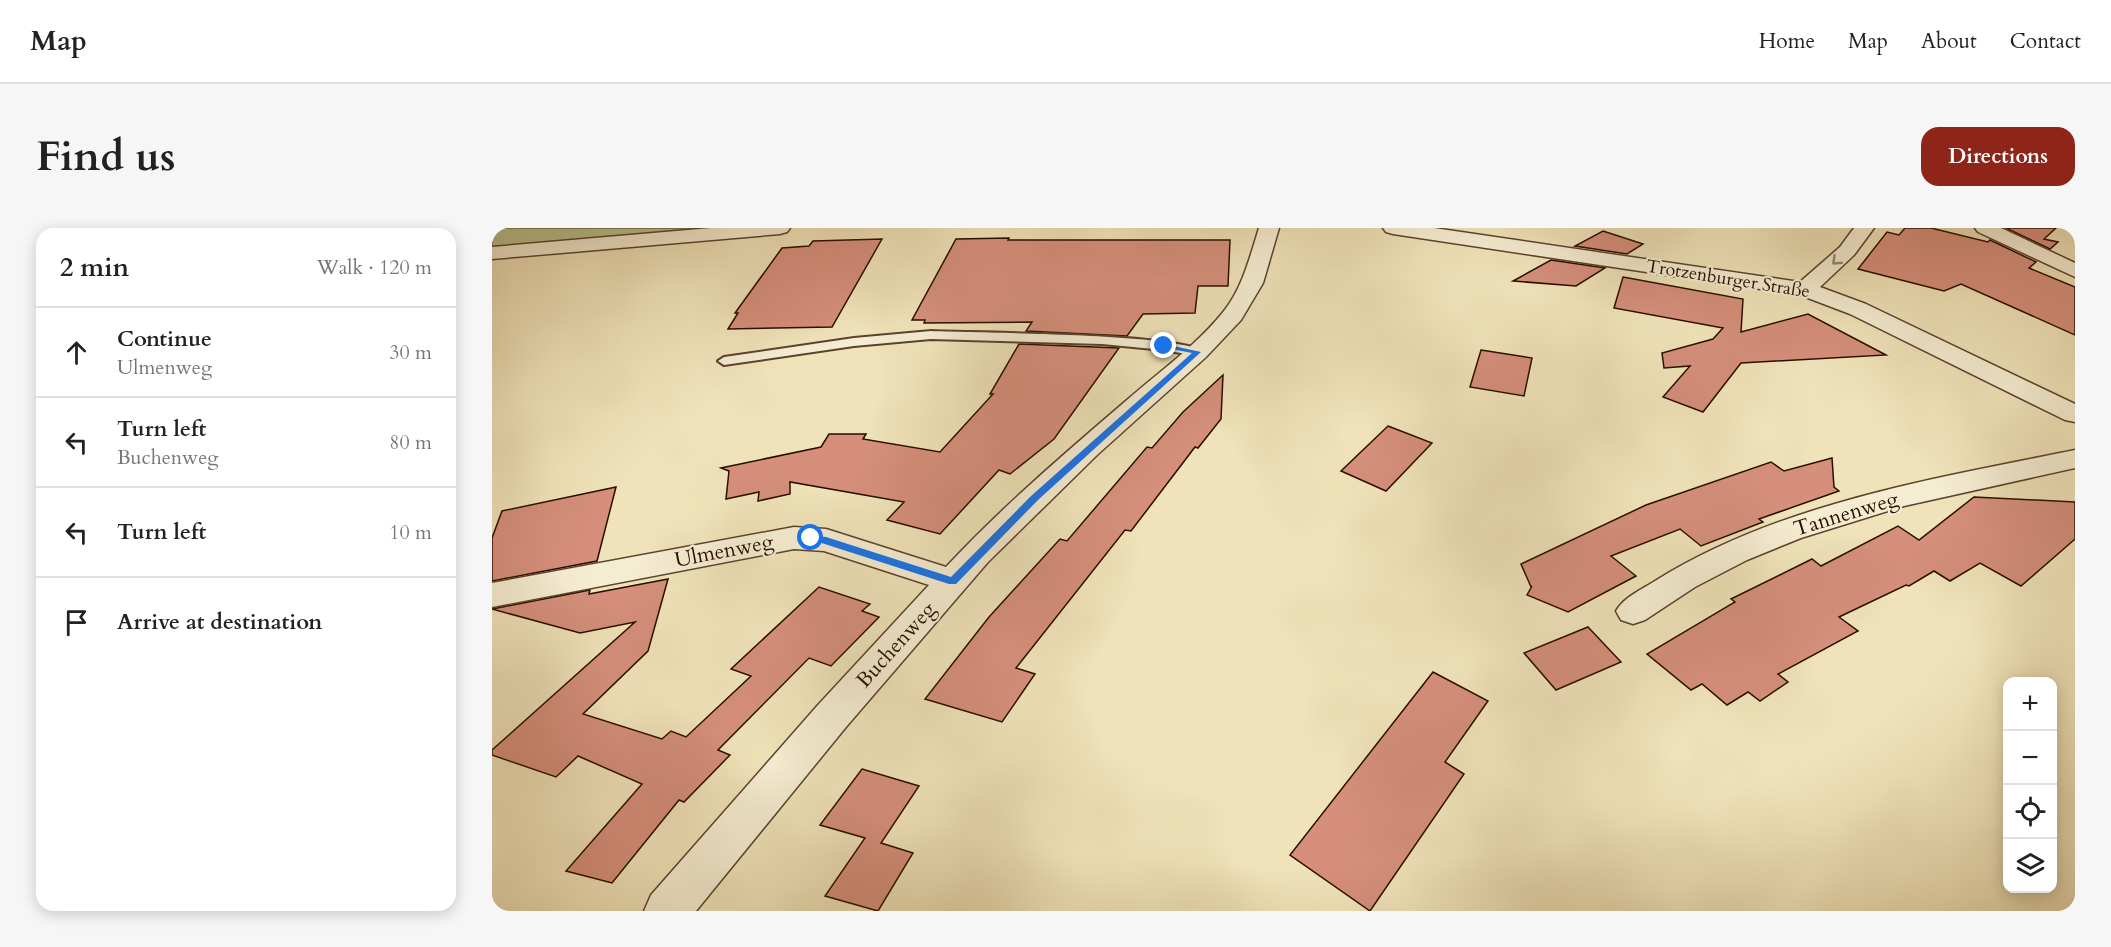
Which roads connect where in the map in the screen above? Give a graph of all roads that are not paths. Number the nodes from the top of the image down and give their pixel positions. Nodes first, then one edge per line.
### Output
1 (780, 228) edge
2 (1269, 228) edge
3 (1393, 228) edge
4 (1864, 228) edge
5 (1985, 228) edge
6 (494, 254) edge
7 (2075, 271) edge
8 (1804, 290) junction
9 (1197, 352) junction
10 (724, 361) dead end
11 (2075, 414) edge
12 (2075, 459) edge
13 (953, 581) junction
14 (492, 595) edge
15 (1633, 611) dead end
16 (668, 911) edge

1 - 6 street
2 - 9 street, Buchenweg
3 - 8 street, Trotzenburger Straße
4 -> 8 street
5 - 7 street
8 - 11 street, Trotzenburger Straße
9 - 10 lane
9 - 13 street, Buchenweg
12 - 15 street, Tannenweg
13 - 14 street, Ulmenweg
13 - 16 street, Buchenweg

